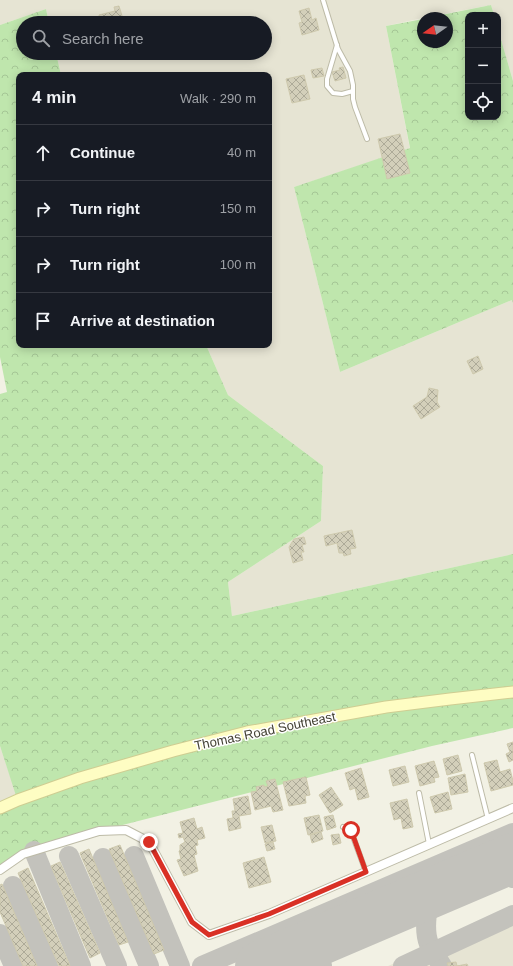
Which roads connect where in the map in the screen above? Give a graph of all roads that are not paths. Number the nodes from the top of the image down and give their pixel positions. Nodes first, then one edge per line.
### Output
1 (323, 0) edge
2 (337, 45) junction
3 (353, 92) junction
4 (367, 139) dead end
5 (513, 692) edge
6 (472, 755) dead end
7 (419, 793) dead end
8 (0, 805) edge
9 (513, 808) edge
10 (488, 819) junction
11 (343, 827) dead end
12 (429, 845) junction
13 (0, 870) edge
14 (366, 872) junction

1 - 2 lane
2 - 3 lane
2 - 3 lane
3 - 4 lane
5 - 8 street, Thomas Road Southeast
6 - 10 lane
7 - 12 lane
9 - 10 street
10 - 12 street
11 - 14 lane
12 - 14 street
13 - 14 street

